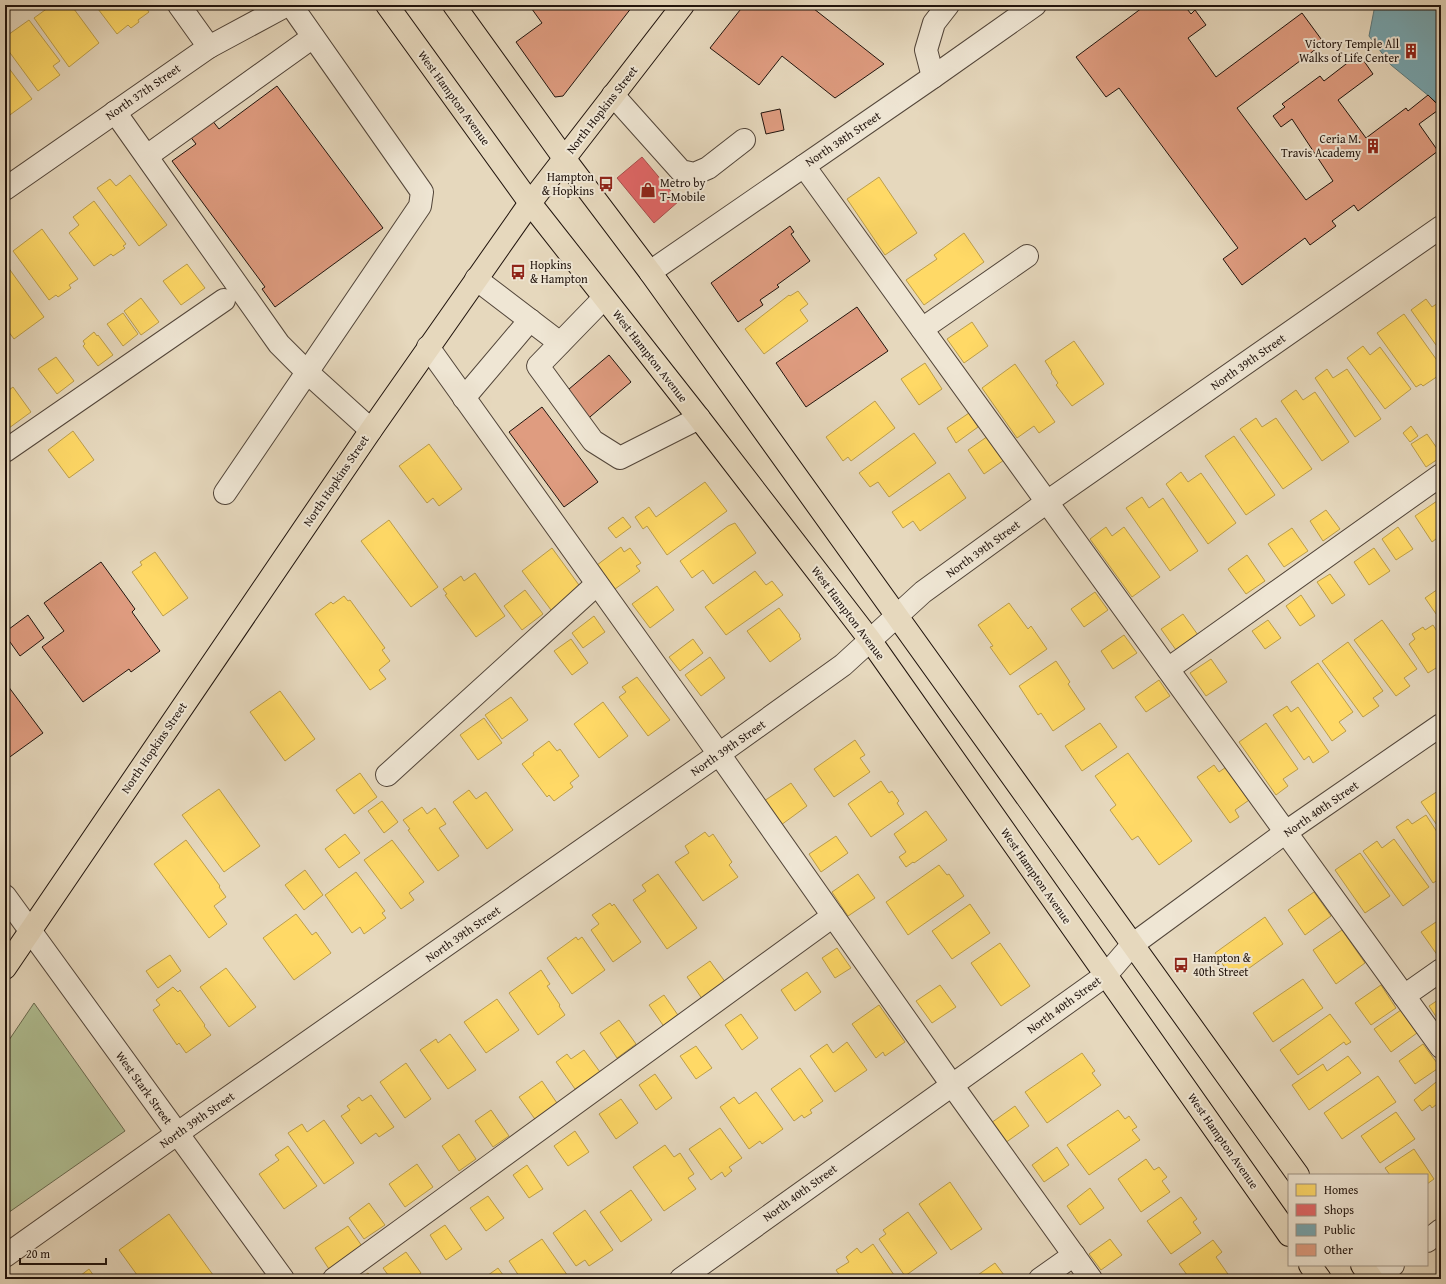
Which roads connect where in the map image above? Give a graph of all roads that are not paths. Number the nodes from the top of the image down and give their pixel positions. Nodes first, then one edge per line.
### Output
1 (179, 5) edge
2 (287, 5) edge
3 (291, 5) edge
4 (387, 5) edge
5 (454, 5) edge
6 (683, 5) edge
7 (948, 5) edge
8 (1035, 5) edge
9 (313, 37) junction
10 (209, 47) junction
11 (933, 77) junction
12 (613, 95) junction
13 (115, 112) junction
14 (744, 140) dead end
15 (146, 156) junction
16 (564, 158) junction
17 (804, 166) junction
18 (5, 189) edge
19 (530, 203) junction
20 (1441, 227) edge
21 (1027, 256) dead end
22 (650, 272) junction
23 (476, 279) junction
24 (604, 298) junction
25 (224, 300) dead end
26 (530, 320) junction
27 (922, 329) junction
28 (560, 343) junction
29 (428, 348) junction
30 (307, 372) junction
31 (464, 398) junction
32 (700, 418) junction
33 (371, 430) junction
34 (5, 451) edge
35 (1441, 475) edge
36 (225, 493) dead end
37 (1047, 502) junction
38 (597, 584) junction
39 (897, 616) junction
40 (870, 640) junction
41 (1168, 669) junction
42 (1441, 724) edge
43 (719, 754) junction
44 (387, 775) dead end
45 (1286, 832) junction
46 (5, 896) edge
47 (833, 916) junction
48 (30, 930) junction
49 (1132, 944) junction
50 (5, 968) edge
51 (1441, 970) edge
52 (1106, 975) junction
53 (1404, 996) junction
54 (1441, 1047) edge
55 (952, 1085) junction
56 (177, 1134) junction
57 (1297, 1174) edge
58 (1441, 1230) edge
59 (1288, 1234) edge
60 (1428, 1240) edge
61 (1074, 1255) junction
62 (5, 1256) edge
63 (1311, 1266) edge
64 (1363, 1266) edge
65 (1392, 1266) edge
66 (283, 1279) edge
67 (334, 1279) edge
68 (681, 1279) edge
69 (1040, 1279) edge
70 (1091, 1279) edge
71 (1320, 1279) edge
72 (1373, 1279) edge

1 - 10 street
2 - 10 street, North 37th Street
3 - 9 street
4 - 19 main road, West Hampton Avenue
5 - 16 main road
6 - 12 main road, North Hopkins Street
7 - 11 street
8 - 11 street, North 38th Street
9 - 15 street
9 - 30 street
10 - 13 street, North 37th Street
11 - 17 street, North 38th Street
12 - 14 street
12 - 16 main road, North Hopkins Street
13 - 15 street
13 - 18 street, North 37th Street
15 - 30 street
16 - 19 main road, North Hopkins Street
16 - 22 main road
17 - 22 street, North 38th Street
17 - 27 street
19 - 23 main road, North Hopkins Street
19 - 24 main road, West Hampton Avenue
20 - 37 street, North 39th Street
21 - 27 street
22 - 39 main road
23 - 26 street
23 - 29 main road, North Hopkins Street
24 - 28 street
24 - 32 main road, West Hampton Avenue
25 - 34 street
26 - 28 street
26 - 31 street
27 - 37 street
28 - 32 street
29 - 31 street
29 - 33 main road, North Hopkins Street
30 - 33 street
30 - 36 street
31 - 38 street
32 - 40 main road, West Hampton Avenue
33 - 48 main road, North Hopkins Street
35 - 41 street
37 - 39 street, North 39th Street
37 - 41 street
38 - 43 street
38 - 44 street
39 - 40 street, North 39th Street
39 - 49 main road
40 - 43 street, North 39th Street
40 - 52 main road, West Hampton Avenue
41 - 45 street
42 - 45 street, North 40th Street
43 - 47 street
43 - 56 street, North 39th Street
45 - 49 street, North 40th Street
45 - 53 street
46 - 48 street, West Stark Street
47 - 55 street
47 - 67 street
48 - 50 main road, North Hopkins Street
48 - 56 street, West Stark Street
49 - 52 street, North 40th Street
49 - 57 main road
51 - 53 street
52 - 55 street, North 40th Street
52 - 59 main road, West Hampton Avenue
53 - 54 street
55 - 61 street
55 - 68 street, North 40th Street
56 - 62 street, North 39th Street
56 - 66 street, West Stark Street
58 - 60 street
61 - 69 street
61 - 70 street
63 - 71 main road
64 - 72 main road
65 - 72 street

